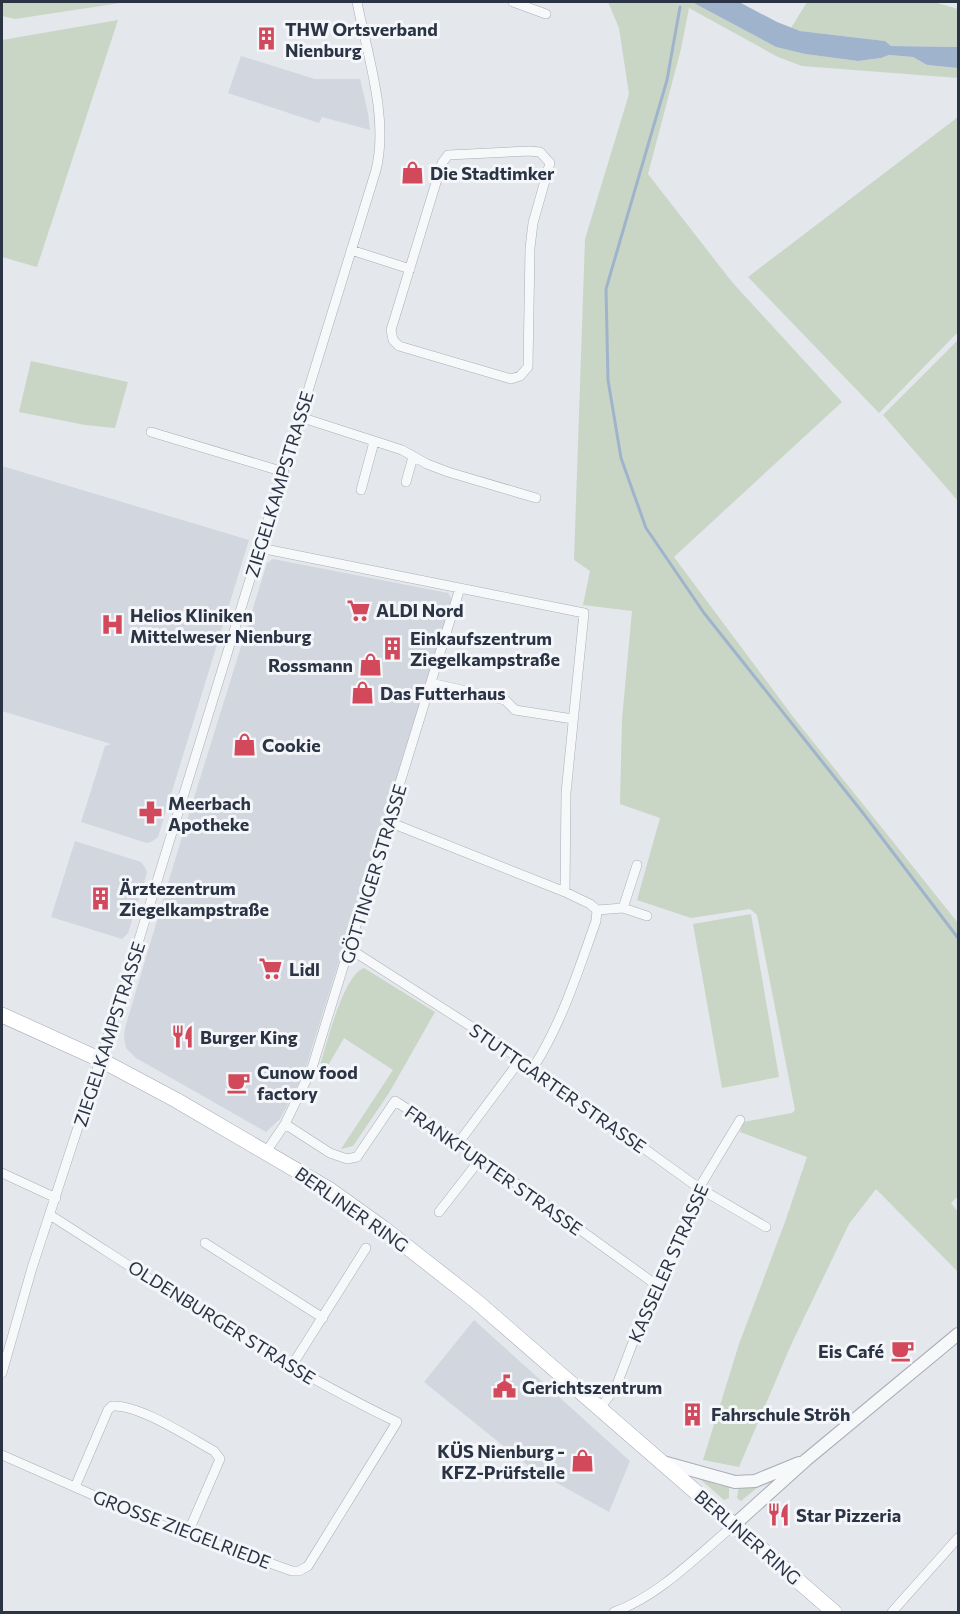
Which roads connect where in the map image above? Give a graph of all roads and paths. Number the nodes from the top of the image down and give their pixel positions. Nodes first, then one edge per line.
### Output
1 (357, 2) edge
2 (361, 2) edge
3 (513, 2) edge
4 (546, 14) dead end
5 (351, 250) junction
6 (410, 269) junction
7 (300, 417) junction
8 (151, 432) dead end
9 (374, 442) junction
10 (413, 457) junction
11 (284, 472) junction
12 (406, 482) dead end
13 (361, 490) dead end
14 (536, 498) dead end
15 (260, 548) junction
16 (460, 588) junction
17 (431, 683) junction
18 (573, 719) junction
19 (389, 822) junction
20 (638, 865) dead end
21 (565, 892) junction
22 (623, 908) junction
23 (597, 910) junction
24 (647, 916) dead end
25 (350, 949) junction
26 (2, 1016) edge
27 (521, 1059) junction
28 (101, 1060) junction
29 (533, 1068) junction
30 (740, 1119) dead end
31 (285, 1124) junction
32 (459, 1142) junction
33 (266, 1152) junction
34 (481, 1158) junction
35 (2, 1173) edge
36 (699, 1188) junction
37 (56, 1198) junction
38 (439, 1212) dead end
39 (50, 1215) junction
40 (766, 1227) dead end
41 (205, 1243) dead end
42 (366, 1248) dead end
43 (655, 1284) junction
44 (323, 1318) junction
45 (958, 1334) edge
46 (291, 1367) junction
47 (2, 1373) edge
48 (600, 1408) junction
49 (397, 1422) joint
50 (2, 1455) edge
51 (806, 1460) junction
52 (662, 1462) junction
53 (75, 1486) junction
54 (734, 1525) junction
55 (188, 1535) junction
56 (958, 1538) edge
57 (627, 1610) edge
58 (614, 1612) edge
59 (834, 1612) edge
60 (892, 1612) edge

1 - 2 street
1 - 5 street, ZIEGELKAMPSTRASSE
3 - 4 street
5 - 6 street
5 - 7 street, ZIEGELKAMPSTRASSE
6 - 6 street
7 - 9 street
7 - 11 street, ZIEGELKAMPSTRASSE
8 - 11 street
9 - 10 street
9 - 13 street
10 - 12 street
10 - 14 street
11 - 15 street, ZIEGELKAMPSTRASSE
15 - 16 street
15 - 28 street, ZIEGELKAMPSTRASSE
16 - 17 street, GÖTTINGER STRASSE
16 - 18 street
17 - 18 street
17 - 19 street, GÖTTINGER STRASSE
18 - 21 street
19 - 21 street
19 - 25 street, GÖTTINGER STRASSE
20 - 22 street
21 - 23 street
22 - 23 street
22 - 24 street
23 - 29 street
25 - 27 street, STUTTGARTER STRASSE
25 - 31 street, GÖTTINGER STRASSE
26 - 28 main road, BERLINER RING
27 - 29 street, STUTTGARTER STRASSE
27 - 32 street
28 - 33 main road, BERLINER RING
28 - 37 street, ZIEGELKAMPSTRASSE
29 - 36 street, STUTTGARTER STRASSE
30 - 36 street, KASSELER STRASSE
31 - 32 street, FRANKFURTER STRASSE
31 - 33 street, GÖTTINGER STRASSE
32 - 34 street, FRANKFURTER STRASSE
33 - 48 main road, BERLINER RING
34 - 38 street
34 - 43 street, FRANKFURTER STRASSE
35 - 37 street
36 - 40 street, STUTTGARTER STRASSE
36 - 43 street, KASSELER STRASSE
37 - 39 street, ZIEGELKAMPSTRASSE
39 - 46 street, OLDENBURGER STRASSE
39 - 47 street, ZIEGELKAMPSTRASSE
41 - 44 street
42 - 44 street
43 - 48 street, KASSELER STRASSE
44 - 46 street
45 - 51 street
46 - 49 street, OLDENBURGER STRASSE
48 - 52 main road, BERLINER RING
49 - 55 street, GROSSE ZIEGELRIEDE
50 - 53 street, GROSSE ZIEGELRIEDE
51 - 52 street, BERLINER RING
51 - 54 street
52 - 54 main road, BERLINER RING
53 - 55 street, GROSSE ZIEGELRIEDE
53 - 55 street
54 - 57 street
54 - 59 main road, BERLINER RING
56 - 60 street
57 - 58 street

